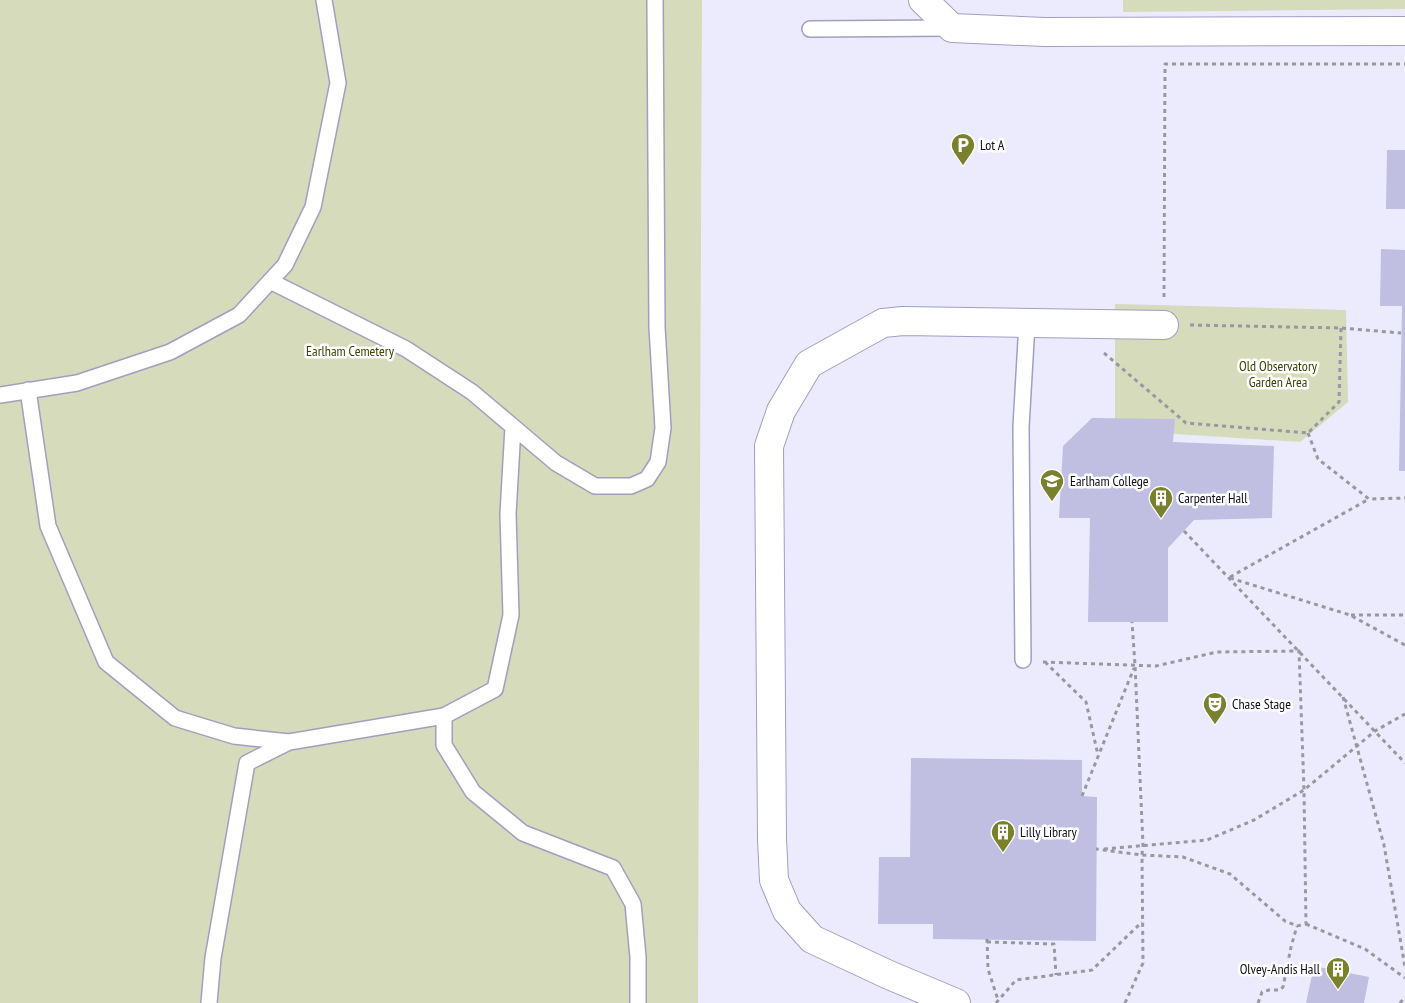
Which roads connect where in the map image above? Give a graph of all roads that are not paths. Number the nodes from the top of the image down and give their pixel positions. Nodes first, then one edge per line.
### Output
1 (324, 0) edge
2 (655, 0) edge
3 (923, 0) edge
4 (952, 28) junction
5 (810, 29) dead end
6 (1405, 31) edge
7 (270, 281) junction
8 (1027, 323) junction
9 (1164, 325) road end
10 (28, 390) junction
11 (0, 395) edge
12 (513, 427) junction
13 (1023, 660) road end
14 (444, 716) junction
15 (289, 742) junction
16 (209, 1003) edge
17 (638, 1003) edge
18 (956, 1003) edge

1 - 7 lane
2 - 12 lane
3 - 4 street
4 - 5 lane
4 - 6 street
7 - 10 lane
7 - 12 lane
8 - 9 street
8 - 13 lane
8 - 18 street
10 - 11 lane
10 - 15 lane
12 - 14 lane
14 - 15 lane
14 - 17 lane
15 - 16 lane

